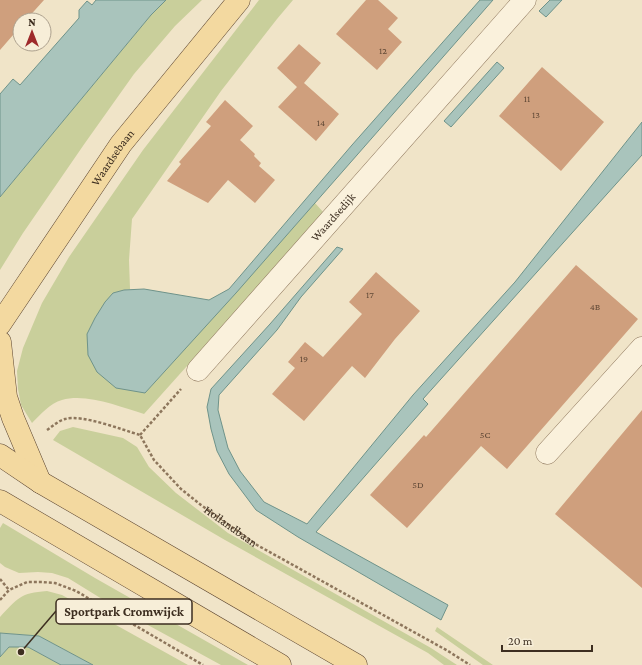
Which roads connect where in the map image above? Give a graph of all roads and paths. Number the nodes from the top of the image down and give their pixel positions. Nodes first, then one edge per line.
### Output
1 (239, 0) edge
2 (525, 0) edge
3 (0, 324) edge
4 (0, 342) edge
5 (642, 348) edge
6 (198, 370) joint
7 (140, 435) junction
8 (547, 453) dead end
9 (0, 455) edge
10 (30, 457) junction
11 (40, 482) junction
12 (0, 501) edge
13 (0, 579) edge
14 (10, 590) junction
15 (0, 600) edge
16 (203, 665) edge
17 (280, 665) edge
18 (356, 665) edge
19 (470, 665) edge

1 - 3 main road, Waardsebaan
2 - 6 street, Waardsedijk
4 - 10 main road
5 - 8 street
6 - 7 path
7 - 10 path
7 - 19 path, Hollandbaan
9 - 11 main road
10 - 11 main road
11 - 18 main road
12 - 17 main road
13 - 14 path
14 - 15 path
14 - 16 path

